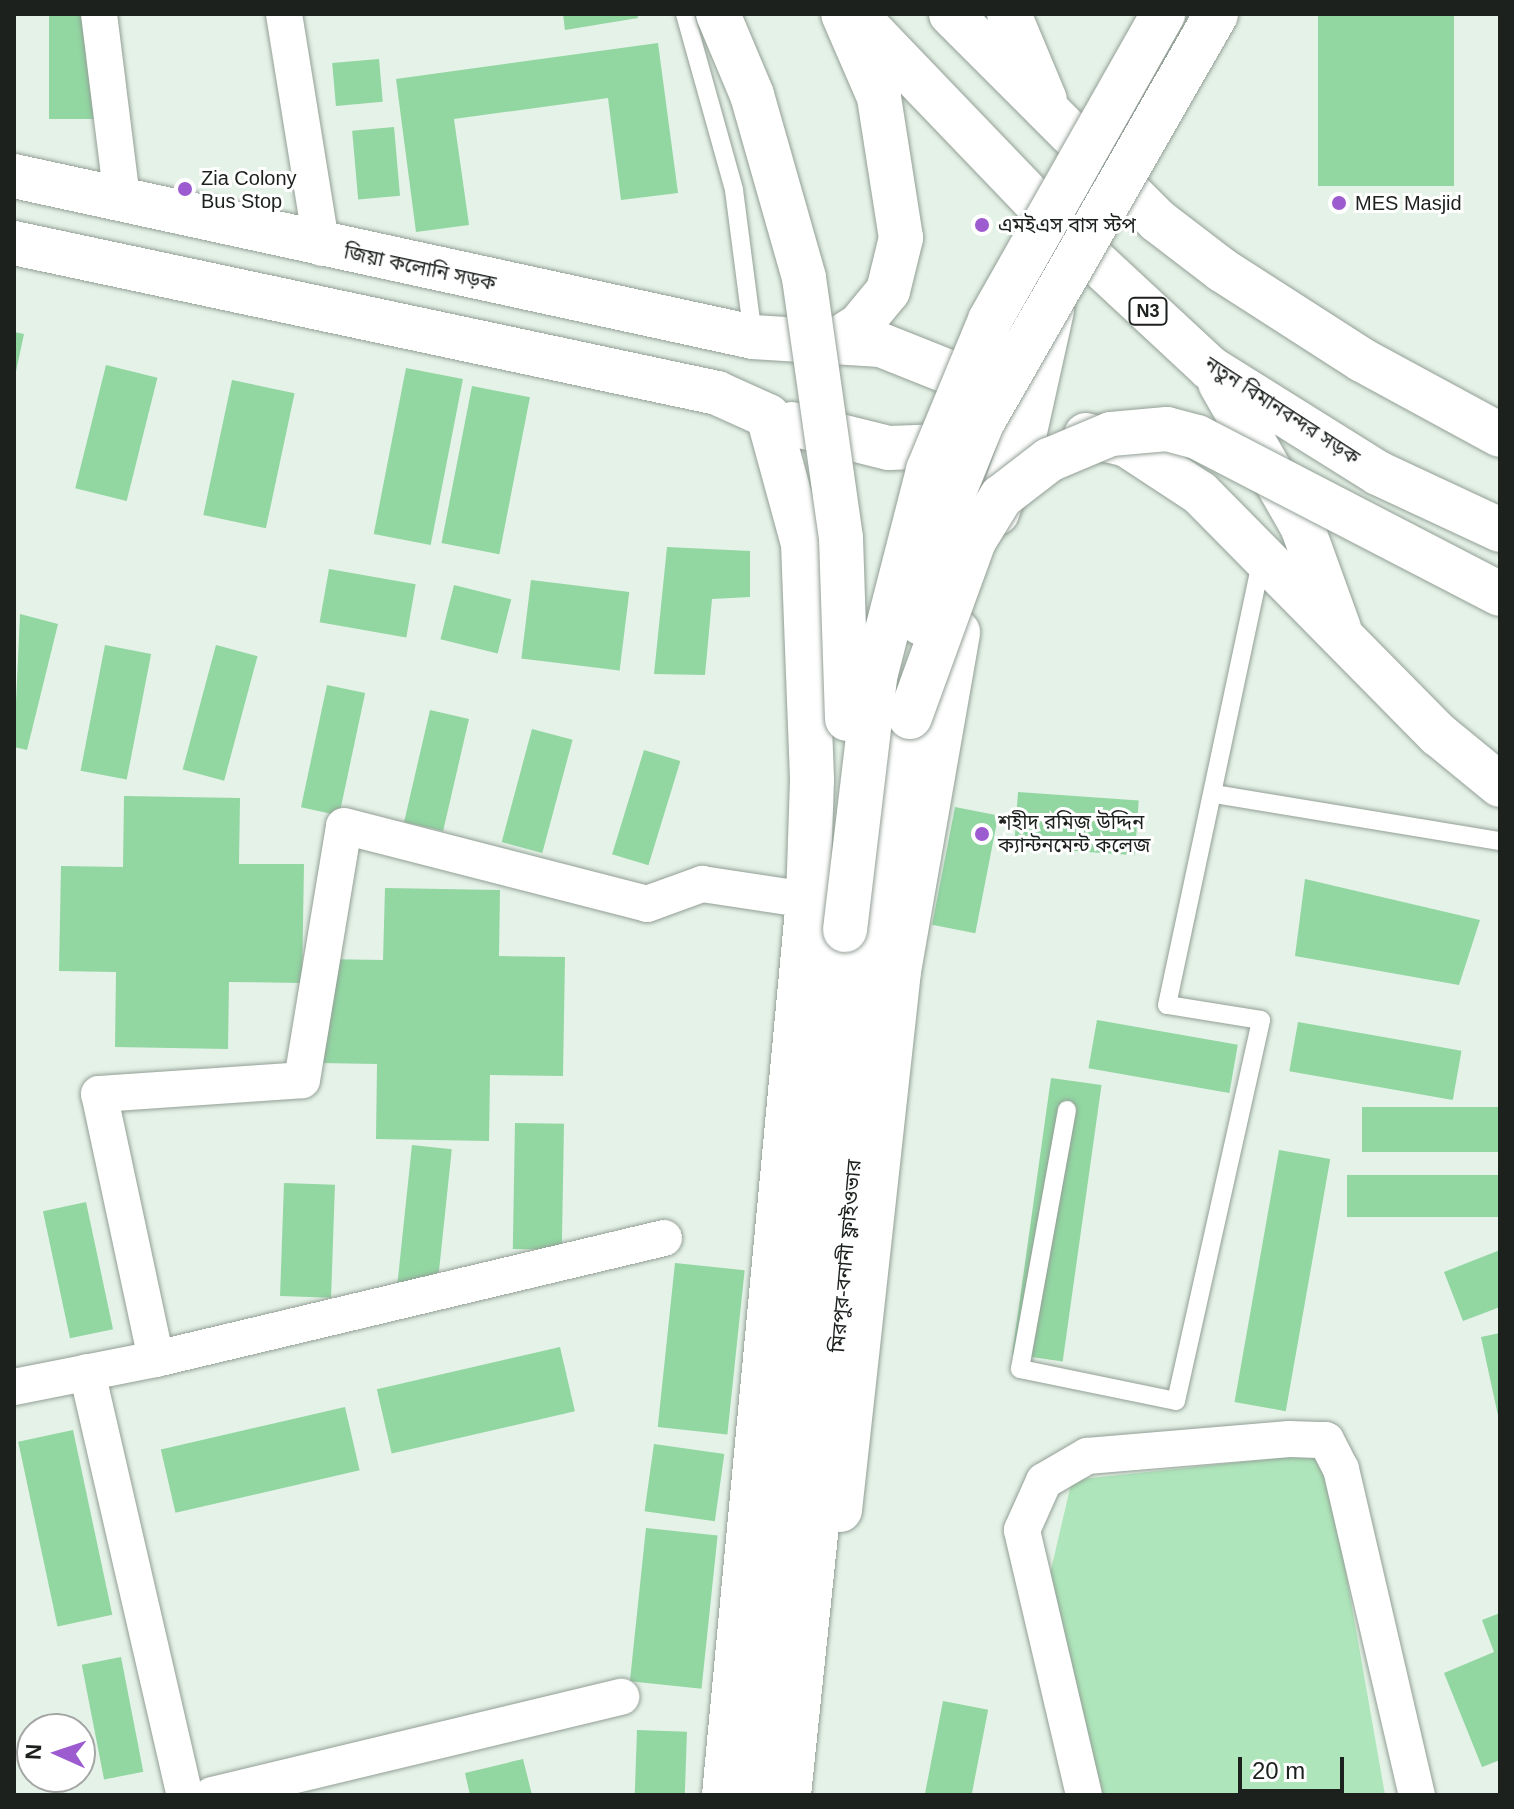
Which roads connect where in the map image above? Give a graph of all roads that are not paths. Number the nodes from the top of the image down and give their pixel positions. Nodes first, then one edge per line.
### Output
1 (99, 14) edge
2 (284, 14) edge
3 (685, 14) edge
4 (718, 14) edge
5 (843, 14) edge
6 (855, 14) edge
7 (951, 14) edge
8 (1009, 14) edge
9 (1163, 14) edge
10 (1216, 14) edge
11 (1049, 114) junction
12 (14, 176) edge
13 (122, 198) junction
14 (1068, 236) junction
15 (14, 243) edge
16 (322, 248) junction
17 (753, 337) junction
18 (830, 344) junction
19 (1210, 368) junction
20 (768, 416) junction
21 (1025, 432) junction
22 (1500, 435) edge
23 (1500, 530) edge
24 (1262, 555) junction
25 (1500, 594) edge
26 (1339, 628) junction
27 (910, 717) junction
28 (1500, 785) edge
29 (1215, 794) junction
30 (1500, 841) edge
31 (808, 900) junction
32 (845, 930) junction
33 (1067, 1110) dead end
34 (664, 1238) dead end
35 (156, 1359) junction
36 (87, 1372) junction
37 (14, 1387) edge
38 (621, 1697) dead end
39 (185, 1795) edge
40 (212, 1795) edge
41 (724, 1795) edge
42 (747, 1795) edge
43 (789, 1795) edge
44 (809, 1795) edge
45 (1084, 1795) edge
46 (1417, 1795) edge

1 - 13 street
2 - 16 street
3 - 17 lane
4 - 32 main road, bridge
5 - 18 main road
6 - 14 main road, নতুন বিমানবন্দর সড়ক / N3
7 - 11 main road
8 - 11 main road
9 - 32 main road, bridge
10 - 27 main road, bridge
11 - 22 main road
12 - 13 main road, জিয়া কলোনি সড়ক
13 - 16 main road, জিয়া কলোনি সড়ক
14 - 19 main road, নতুন বিমানবন্দর সড়ক / N3
14 - 21 main road
15 - 20 main road
16 - 17 main road, জিয়া কলোনি সড়ক
17 - 18 main road, জিয়া কলোনি সড়ক
18 - 21 main road, জিয়া কলোনি সড়ক
19 - 23 main road, নতুন বিমানবন্দর সড়ক / N3
19 - 26 main road
20 - 21 main road
20 - 31 main road
21 - 24 main road
21 - 44 main road
24 - 26 main road
24 - 29 lane
25 - 27 main road, bridge
26 - 28 main road
27 - 43 main road, মিরপুর-বনানী ফ্লাইওভার
29 - 30 lane
29 - 33 lane
31 - 35 street
31 - 41 main road
32 - 42 main road, মিরপুর-বনানী ফ্লাইওভার
34 - 35 street
35 - 36 street
36 - 37 street
36 - 39 street
38 - 40 street
45 - 46 street

